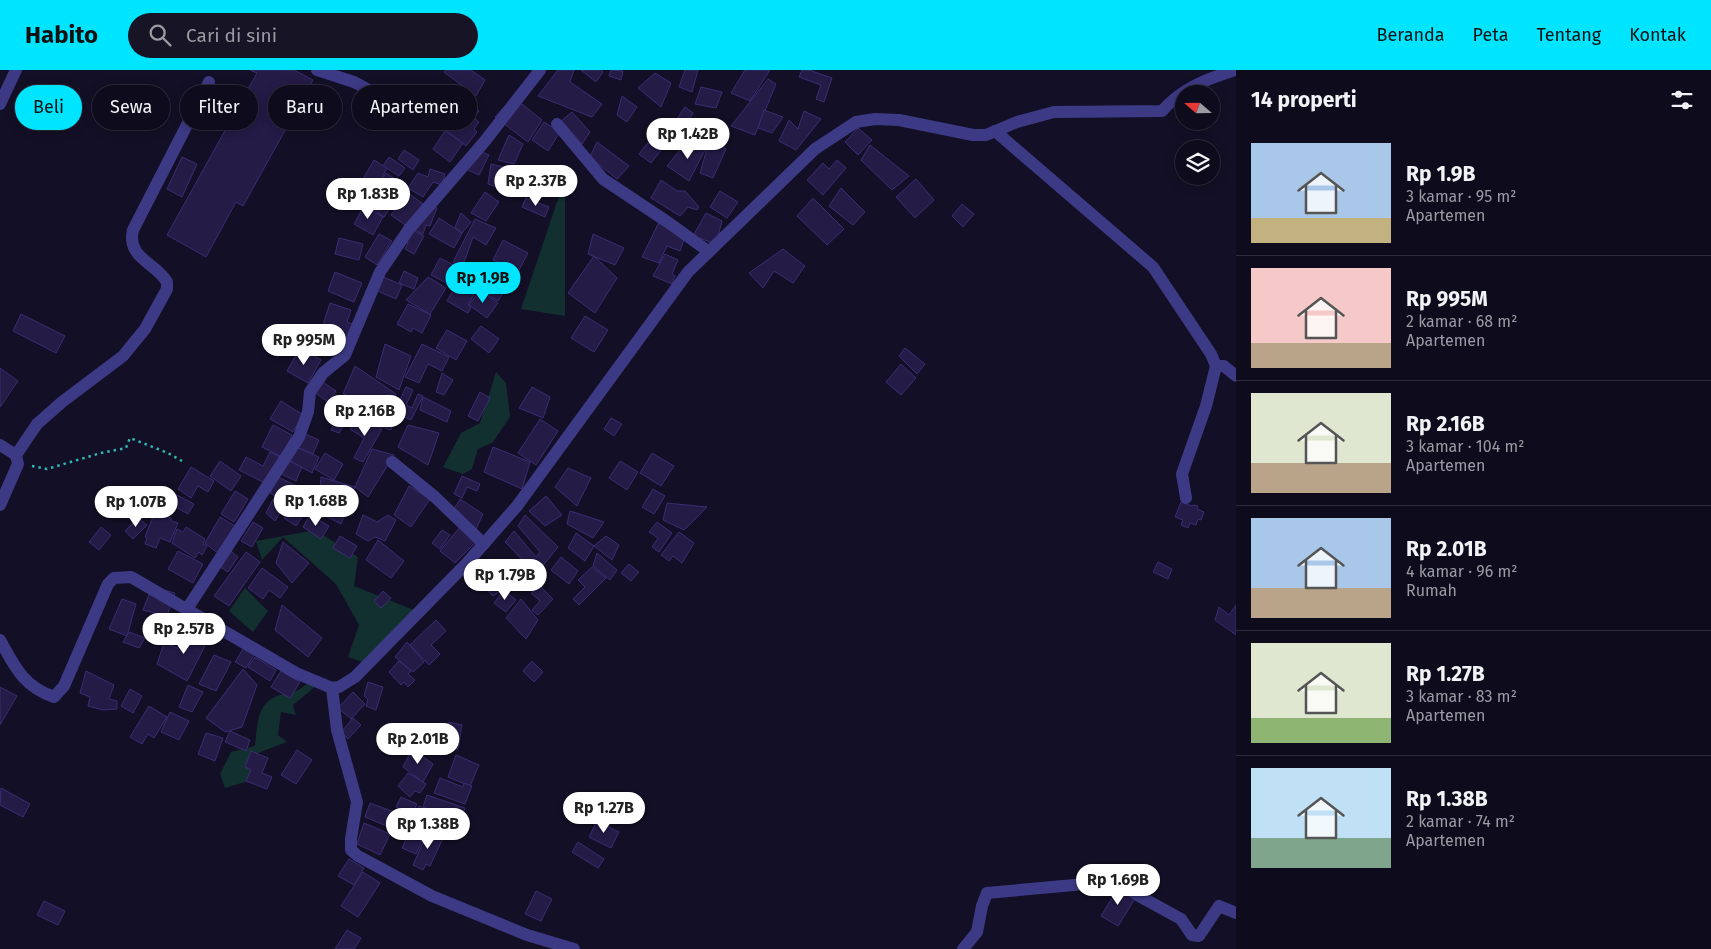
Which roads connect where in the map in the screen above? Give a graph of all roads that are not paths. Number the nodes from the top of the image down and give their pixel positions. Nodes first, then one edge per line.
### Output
1 (16, 70) edge
2 (317, 70) edge
3 (540, 70) edge
4 (1235, 70) edge
5 (210, 82) dead end
6 (360, 85) edge
7 (0, 104) edge
8 (557, 124) dead end
9 (998, 130) junction
10 (708, 251) junction
11 (1216, 366) junction
12 (1236, 376) edge
13 (0, 445) edge
14 (17, 459) junction
15 (392, 462) dead end
16 (1186, 498) dead end
17 (0, 506) edge
18 (484, 544) junction
19 (186, 609) junction
20 (0, 640) edge
21 (332, 688) junction
22 (1236, 913) edge
23 (574, 949) edge
24 (962, 949) edge

1 - 7 street
2 - 6 street
3 - 19 street
4 - 9 street
5 - 14 street
8 - 10 street
9 - 10 street
9 - 11 street
10 - 18 street
11 - 12 street
11 - 16 street
13 - 14 street
14 - 17 street
15 - 18 street
18 - 21 street
19 - 20 street
19 - 21 street
21 - 23 street
22 - 24 street

